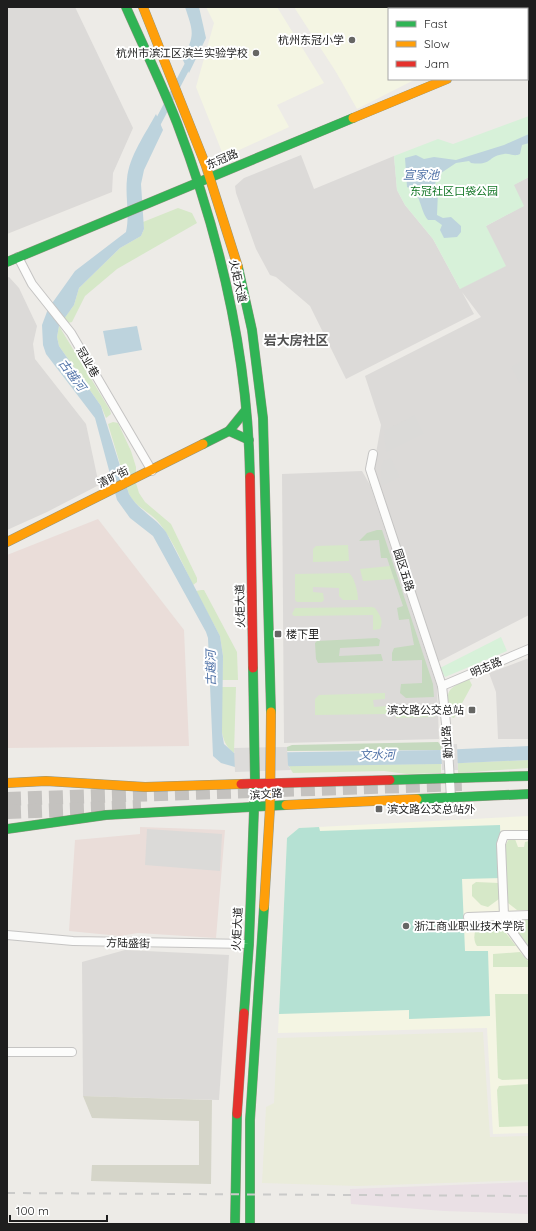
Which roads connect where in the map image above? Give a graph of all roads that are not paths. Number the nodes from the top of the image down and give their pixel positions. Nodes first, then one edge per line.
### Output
1 (126, 7) edge
2 (143, 7) edge
3 (445, 80) edge
4 (211, 176) junction
5 (197, 183) junction
6 (18, 257) junction
7 (7, 262) edge
8 (246, 410) junction
9 (229, 430) junction
10 (249, 440) junction
11 (373, 454) dead end
12 (152, 470) junction
13 (250, 498) junction
14 (266, 499) junction
15 (7, 542) edge
16 (529, 649) edge
17 (442, 686) junction
18 (449, 774) junction
19 (529, 776) edge
20 (7, 783) edge
21 (255, 783) junction
22 (270, 784) junction
23 (529, 794) edge
24 (451, 798) junction
25 (271, 804) junction
26 (254, 807) junction
27 (7, 829) edge
28 (529, 835) edge
29 (529, 915) edge
30 (504, 916) junction
31 (468, 917) dead end
32 (7, 935) edge
33 (249, 944) junction
34 (529, 955) edge
35 (7, 1052) edge
36 (72, 1052) dead end
37 (235, 1224) edge
38 (250, 1224) edge

1 - 5 main road, 火炬大道
2 - 4 main road, 火炬大道
3 - 4 main road, 东冠路
4 - 5 main road, 东冠路
4 - 14 main road, 火炬大道
5 - 6 main road, 东冠路
5 - 8 main road, 火炬大道
6 - 7 main road, 东冠路
6 - 12 street, 冠业巷
8 - 9 main road, 清旷街
8 - 10 main road, 火炬大道
9 - 10 main road
9 - 12 main road, 清旷街
10 - 13 main road, 火炬大道
11 - 17 street, 园区五路
12 - 15 main road, 清旷街
13 - 14 main road
13 - 21 main road, 火炬大道
14 - 22 main road, 火炬大道
16 - 17 street, 明志路
17 - 18 street, 勤业路
18 - 19 main road, 滨文路
18 - 22 main road, 滨文路
18 - 24 street, 勤业路
20 - 21 main road, 滨文路
21 - 22 main road, 滨文路
21 - 26 main road, 火炬大道
22 - 25 main road, 火炬大道
23 - 24 main road, 滨文路
24 - 25 main road, 滨文路
25 - 26 main road, 滨文路
25 - 38 main road, 火炬大道
26 - 27 main road, 滨文路
26 - 33 main road, 火炬大道
28 - 30 street
29 - 30 street
30 - 31 street
30 - 34 street
32 - 33 street, 方陆盛街
33 - 37 main road, 火炬大道
35 - 36 street

